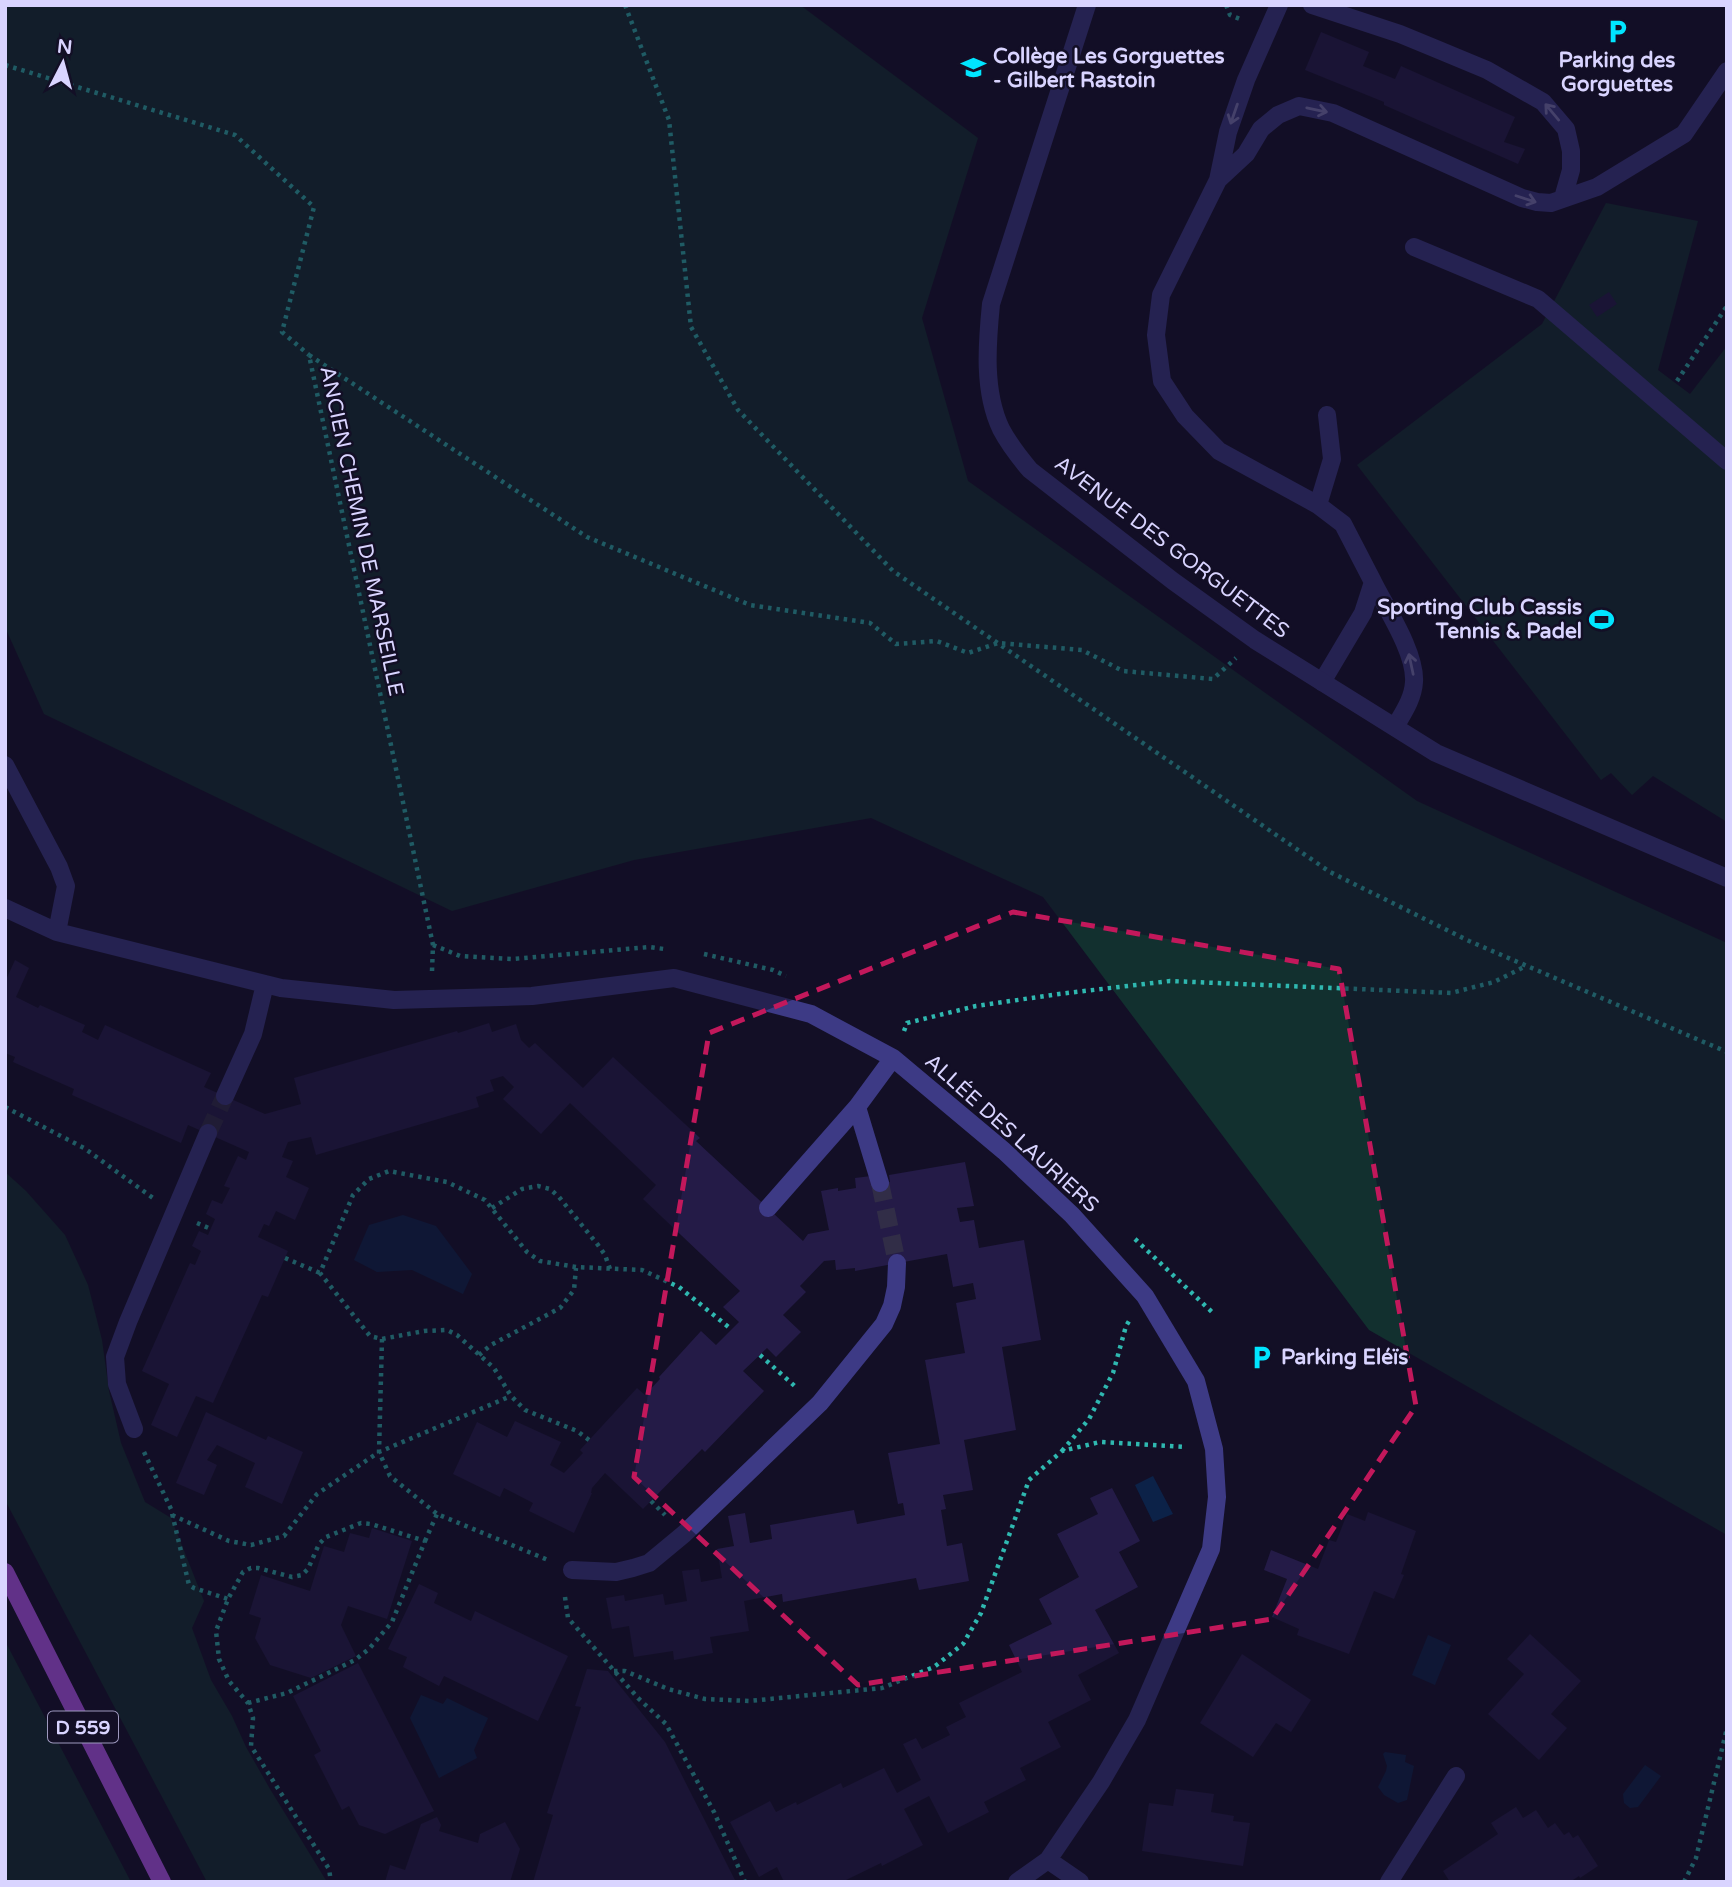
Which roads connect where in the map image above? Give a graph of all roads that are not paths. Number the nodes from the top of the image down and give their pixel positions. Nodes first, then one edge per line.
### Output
1 (1087, 5) edge
2 (1279, 5) edge
3 (1312, 5) edge
4 (1727, 71) edge
5 (1218, 180) junction
6 (1563, 198) junction
7 (1414, 247) dead end
8 (1327, 415) dead end
9 (1727, 461) edge
10 (1318, 505) junction
11 (1373, 582) junction
12 (1322, 682) junction
13 (1395, 727) junction
14 (5, 765) edge
15 (1727, 878) edge
16 (5, 908) edge
17 (57, 932) junction
18 (265, 984) junction
19 (893, 1058) junction
20 (225, 1096) tunnel mouth
21 (857, 1107) junction
22 (208, 1133) tunnel mouth
23 (880, 1183) tunnel mouth
24 (768, 1208) dead end
25 (897, 1263) tunnel mouth
26 (134, 1429) road end
27 (572, 1570) road end
28 (5, 1572) edge
29 (1456, 1776) dead end
30 (1048, 1860) junction
31 (162, 1882) edge
32 (1017, 1882) edge
33 (1080, 1882) edge
34 (1389, 1882) edge

1 - 12 street, AVENUE DES GORGUETTES
2 -> 5 street
6 -> 3 street
4 - 6 street
5 -> 6 street
5 - 10 street
7 - 9 street
8 - 10 street
10 - 11 street
11 - 12 street
13 -> 11 street
12 - 13 street, AVENUE DES GORGUETTES
13 - 15 street, AVENUE DES GORGUETTES
14 - 17 street
16 - 17 street, ALLÉE DES LAURIERS
17 - 18 street, ALLÉE DES LAURIERS
18 - 19 street, ALLÉE DES LAURIERS
18 - 20 street
19 - 21 street
19 - 30 street, ALLÉE DES LAURIERS
21 - 23 street
21 - 24 street
22 - 26 street
25 - 27 street
28 - 31 main road, D 559
29 - 34 street
30 - 32 street, ALLÉE DES LAURIERS
30 - 33 street

